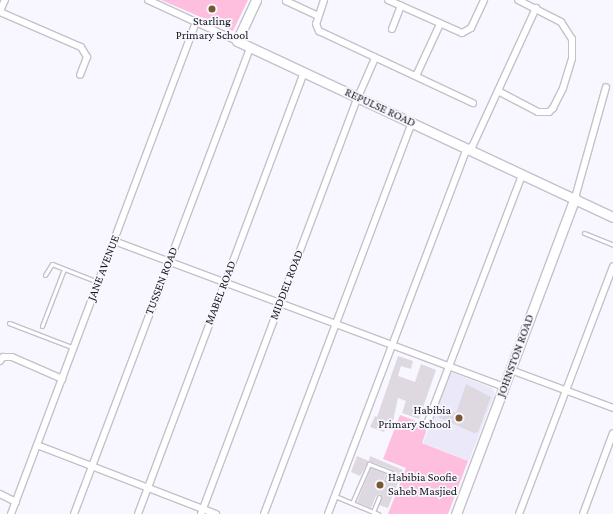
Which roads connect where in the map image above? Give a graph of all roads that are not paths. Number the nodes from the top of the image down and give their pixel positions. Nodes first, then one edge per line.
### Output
1 (4, 0) edge
2 (148, 0) edge
3 (256, 0) edge
4 (324, 0) edge
5 (388, 0) edge
6 (484, 0) edge
7 (518, 0) edge
8 (286, 1) dead end
9 (401, 6) junction
10 (536, 8) junction
11 (0, 12) edge
12 (318, 16) junction
13 (196, 22) junction
14 (440, 24) junction
15 (392, 29) dead end
16 (237, 41) junction
17 (250, 47) junction
18 (375, 58) junction
19 (304, 72) junction
20 (80, 75) dead end
21 (416, 76) junction
22 (606, 87) dead end
23 (498, 91) junction
24 (358, 97) junction
25 (473, 103) dead end
26 (412, 122) junction
27 (469, 149) junction
28 (522, 175) junction
29 (575, 198) junction
30 (613, 217) edge
31 (584, 233) dead end
32 (114, 241) junction
33 (613, 244) edge
34 (169, 261) junction
35 (613, 266) edge
36 (64, 269) junction
37 (45, 275) dead end
38 (98, 282) junction
39 (224, 283) junction
40 (280, 304) junction
41 (9, 323) dead end
42 (335, 324) junction
43 (42, 326) dead end
44 (392, 346) junction
45 (74, 348) junction
46 (0, 361) edge
47 (448, 367) junction
48 (511, 370) junction
49 (62, 379) junction
50 (504, 387) junction
51 (566, 390) junction
52 (613, 408) edge
53 (427, 424) dead end
54 (613, 433) edge
55 (37, 445) junction
56 (92, 467) junction
57 (387, 479) dead end
58 (147, 488) junction
59 (0, 494) edge
60 (335, 496) junction
61 (379, 497) dead end
62 (16, 502) junction
63 (352, 503) junction
64 (202, 511) edge
65 (373, 512) junction
66 (11, 514) edge
67 (74, 514) edge
68 (138, 514) edge
69 (216, 514) edge
70 (264, 514) edge
71 (328, 514) edge
72 (378, 514) edge
73 (456, 514) edge
74 (519, 514) edge
75 (583, 514) edge

1 - 11 street
2 - 13 street, REPULSE ROAD
3 - 16 street
4 - 12 street
5 - 9 street
6 - 14 street
7 - 10 street
8 - 12 street
9 - 14 street
9 - 15 street
10 - 23 street
10 - 23 street
11 - 20 street
12 - 18 street
13 - 16 street, REPULSE ROAD
13 - 32 street, JANE AVENUE
14 - 21 street
16 - 17 street, REPULSE ROAD
17 - 19 street, REPULSE ROAD
17 - 34 street, TUSSEN ROAD
18 - 21 street
18 - 24 street, MIDDEL ROAD
19 - 24 street, REPULSE ROAD
19 - 39 street, MABEL ROAD
21 - 25 street
22 - 29 street
23 - 27 street
24 - 26 street, REPULSE ROAD
24 - 40 street, MIDDEL ROAD
26 - 27 street, REPULSE ROAD
26 - 42 street
27 - 28 street, REPULSE ROAD
27 - 44 street
28 - 29 street, REPULSE ROAD
28 - 47 street
29 - 30 street, REPULSE ROAD
29 - 48 street, JOHNSTON ROAD
31 - 33 lane
32 - 34 street
32 - 38 street, JANE AVENUE
34 - 39 street
34 - 56 street, TUSSEN ROAD
35 - 51 street
36 - 37 lane
36 - 38 lane
36 - 43 lane
38 - 45 street, JANE AVENUE
39 - 40 street
39 - 58 street, MABEL ROAD
40 - 42 street
40 - 64 street, MIDDEL ROAD
41 - 45 lane
42 - 44 street
42 - 70 street
44 - 47 street
44 - 60 street
45 - 49 street, JANE AVENUE
46 - 49 street
47 - 50 street
47 - 53 street
48 - 50 street, JOHNSTON ROAD
48 - 51 street
49 - 55 street, JANE AVENUE
50 - 73 street, JOHNSTON ROAD
51 - 52 street
51 - 74 street
54 - 75 street
55 - 56 street
55 - 62 street, JANE AVENUE
56 - 58 street
56 - 67 street, TUSSEN ROAD
57 - 63 lane
58 - 64 street
58 - 68 street, MABEL ROAD
59 - 62 street
60 - 63 lane
60 - 71 street
61 - 65 lane
62 - 66 street, JANE AVENUE
63 - 65 lane
64 - 69 street
65 - 72 lane

